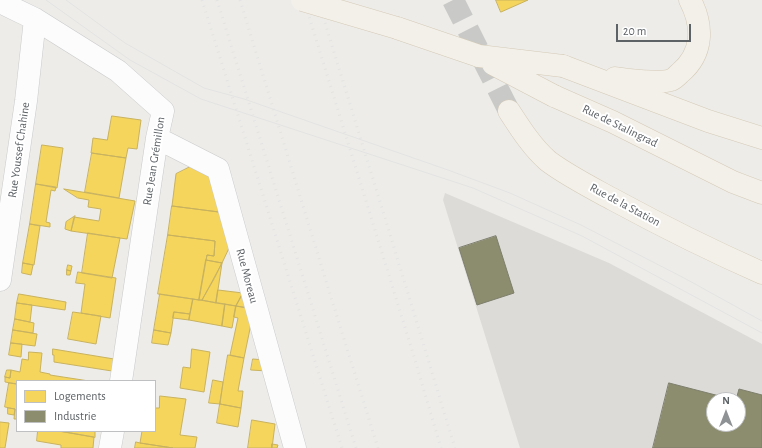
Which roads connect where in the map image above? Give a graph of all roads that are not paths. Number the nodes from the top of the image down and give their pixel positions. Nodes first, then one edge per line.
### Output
1 (302, 0) edge
2 (690, 0) edge
3 (0, 2) edge
4 (35, 19) junction
5 (479, 56) junction
6 (563, 66) junction
7 (509, 111) tunnel mouth
8 (157, 138) junction
9 (762, 138) edge
10 (762, 193) edge
11 (762, 273) edge
12 (0, 280) edge
13 (121, 380) edge
14 (113, 432) edge
15 (110, 448) edge
16 (295, 448) edge

1 - 5 main road, Rue de Stalingrad, bridge
2 - 6 main road
3 - 4 street, Rue Jean Grémillon
4 - 8 street, Rue Jean Grémillon
4 - 12 street, Rue Youssef Chahine
5 - 6 main road, Rue de Stalingrad, bridge
5 - 10 main road, Rue de Stalingrad, bridge
6 - 9 main road, Rue de Stalingrad
7 - 11 main road, Rue de la Station
8 - 13 street, Rue Jean Grémillon
8 - 16 street, Rue Moreau
14 - 15 street

